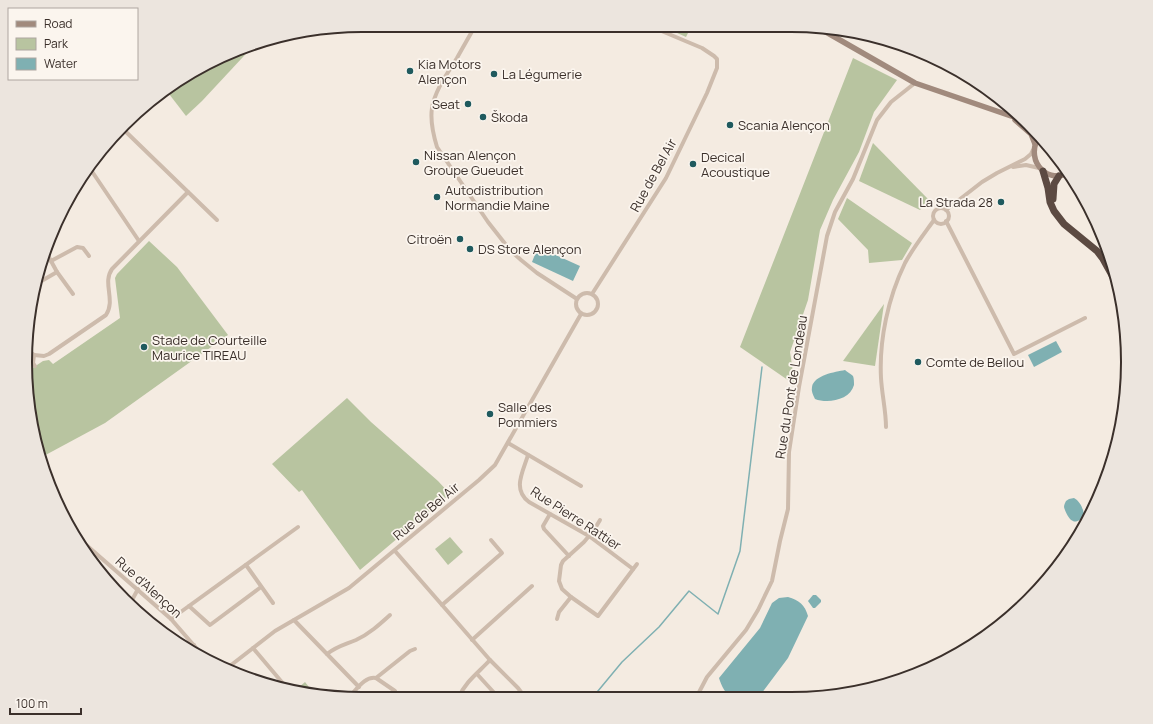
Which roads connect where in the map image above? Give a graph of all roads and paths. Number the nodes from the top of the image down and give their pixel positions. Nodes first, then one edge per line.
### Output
1 (471, 32) edge
2 (664, 32) edge
3 (831, 35) edge
4 (915, 83) junction
5 (1012, 117) edge
6 (126, 132) edge
7 (1032, 137) edge
8 (1037, 142) edge
9 (1034, 147) junction
10 (1009, 167) junction
11 (1041, 169) junction
12 (93, 172) edge
13 (1062, 175) edge
14 (1059, 176) junction
15 (188, 192) junction
16 (946, 210) junction
17 (1054, 211) junction
18 (217, 220) dead end
19 (934, 220) junction
20 (946, 221) junction
21 (139, 241) junction
22 (89, 256) dead end
23 (49, 258) edge
24 (51, 261) junction
25 (1106, 264) edge
26 (57, 272) junction
27 (42, 280) edge
28 (73, 294) dead end
29 (592, 294) junction
30 (577, 299) junction
31 (581, 314) junction
32 (1085, 318) dead end
33 (34, 355) joint
34 (35, 366) dead end
35 (886, 427) dead end
36 (508, 443) junction
37 (528, 455) junction
38 (581, 486) dead end
39 (550, 514) junction
40 (600, 520) dead end
41 (298, 527) dead end
42 (589, 536) junction
43 (491, 540) dead end
44 (90, 548) edge
45 (395, 551) junction
46 (569, 556) junction
47 (637, 564) dead end
48 (246, 565) junction
49 (633, 569) junction
50 (532, 586) dead end
51 (261, 587) junction
52 (138, 589) junction
53 (571, 597) junction
54 (133, 599) edge
55 (273, 603) dead end
56 (442, 605) junction
57 (189, 606) junction
58 (390, 615) dead end
59 (171, 619) junction
60 (557, 619) dead end
61 (294, 620) junction
62 (472, 640) junction
63 (194, 644) joint
64 (197, 648) edge
65 (254, 648) junction
66 (415, 649) dead end
67 (326, 654) junction
68 (490, 660) junction
69 (231, 665) edge
70 (477, 674) junction
71 (376, 678) junction
72 (282, 682) edge
73 (358, 687) junction
74 (395, 691) dead end
75 (354, 692) edge
76 (461, 692) edge
77 (493, 692) edge
78 (521, 692) edge
79 (699, 692) edge

1 - 30 street
2 - 29 street, Rue de Bel Air
3 - 4 main road
4 - 5 main road
4 - 79 street, Rue du Pont de Londeau
6 - 15 street
7 - 9 main road
8 - 9 main road
9 - 10 street
9 - 11 main road
10 - 11 street
10 - 16 street
11 - 14 main road
11 - 17 highway
12 - 21 street
13 - 14 main road
14 - 17 highway
15 - 18 street
15 - 21 street
16 - 19 street
16 - 20 street
17 - 25 highway
19 - 20 street
19 - 35 street
20 - 32 street
21 - 33 street
22 - 24 street
23 - 24 street
24 - 26 street
26 - 27 street
26 - 28 street
29 - 30 street
29 - 31 street
30 - 31 street
31 - 36 street, Rue de Bel Air
33 - 34 street
36 - 37 street
36 - 45 street, Rue de Bel Air
37 - 38 street
37 - 39 street, Rue Pierre Rattier
39 - 42 street, Rue Pierre Rattier
39 - 46 street
40 - 42 street
41 - 48 street
42 - 46 street
42 - 49 street, Rue Pierre Rattier
43 - 56 street
44 - 52 street, Rue d'Alençon
45 - 56 street
45 - 61 street, Rue de Bel Air
46 - 53 street
47 - 49 street
48 - 51 street
48 - 57 street
49 - 53 street
50 - 62 street
51 - 55 street
51 - 57 street
52 - 54 street
52 - 59 street, Rue d'Alençon
53 - 60 street
56 - 62 street
57 - 59 street
58 - 67 street
59 - 63 street, Rue d'Alençon
61 - 65 street, Rue de Bel Air
61 - 67 street
62 - 68 street
63 - 64 street, Rue d'Alençon
65 - 69 street, Rue de Bel Air
65 - 72 street
66 - 71 street
67 - 73 street
68 - 70 street
68 - 78 street
70 - 76 street
70 - 77 street
71 - 73 street
71 - 74 street
73 - 75 street

